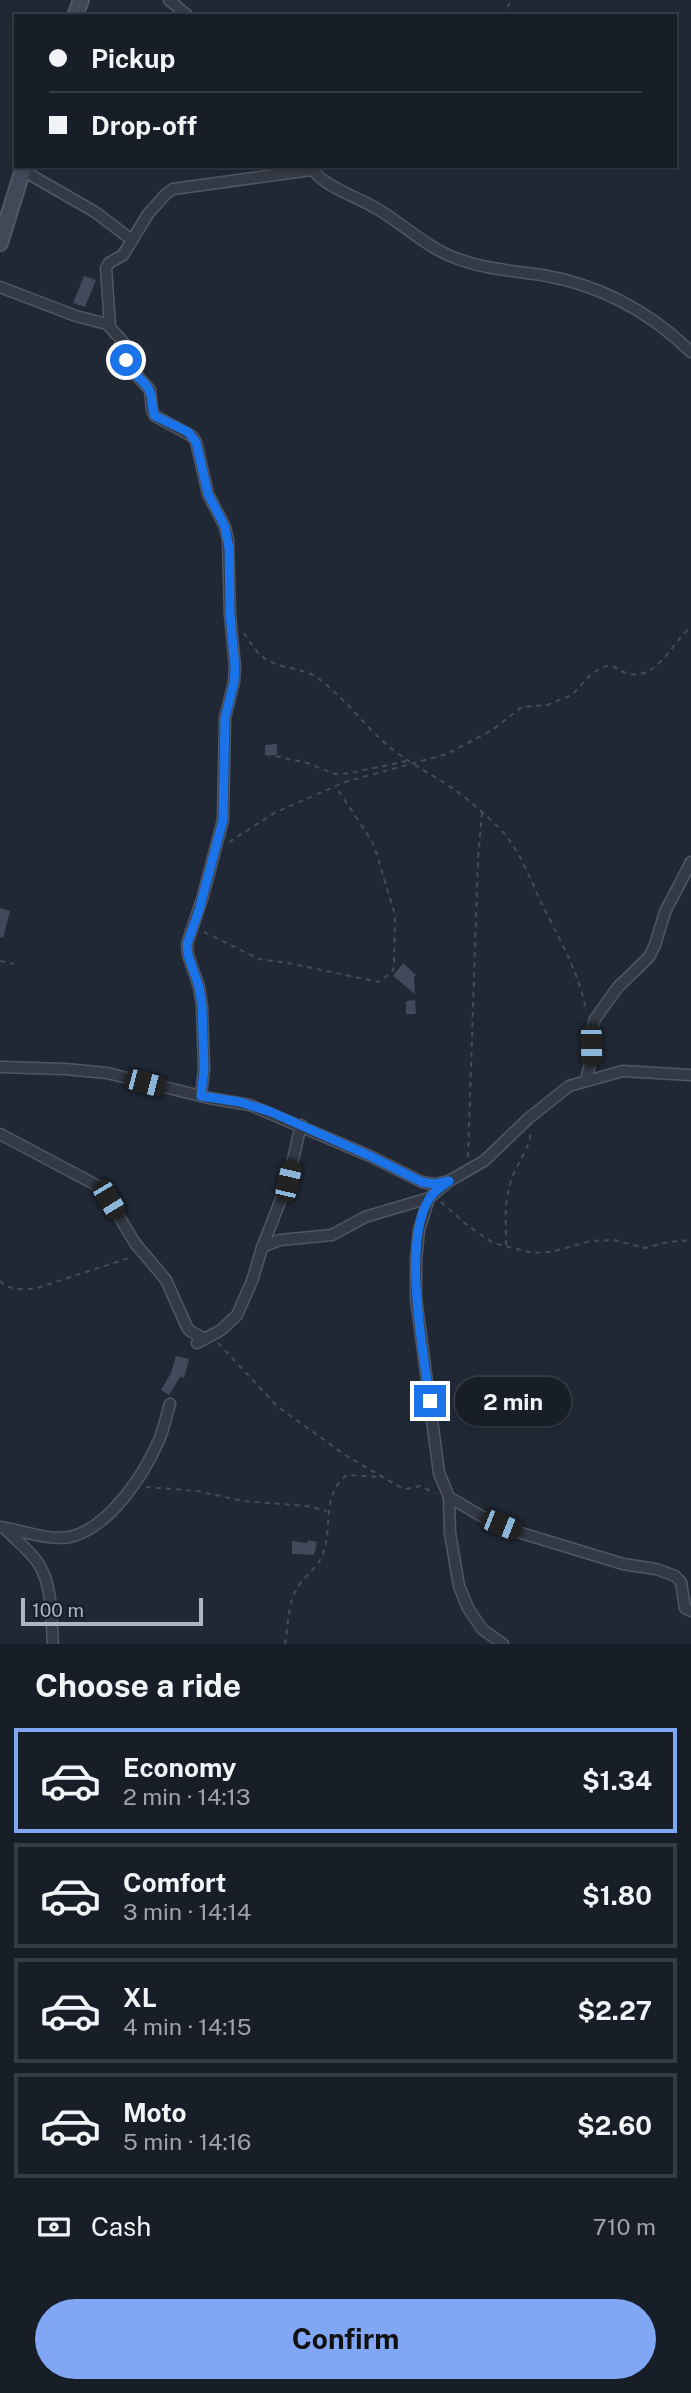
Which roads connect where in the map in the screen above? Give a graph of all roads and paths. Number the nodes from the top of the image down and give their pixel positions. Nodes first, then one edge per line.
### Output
1 (169, 0) edge
2 (186, 14) edge
3 (23, 168) edge
4 (311, 168) edge
5 (132, 240) junction
6 (0, 243) edge
7 (0, 287) edge
8 (110, 327) junction
9 (691, 352) edge
10 (230, 615) junction
11 (691, 627) edge
12 (266, 754) dead end
13 (408, 760) junction
14 (413, 764) junction
15 (335, 786) junction
16 (482, 813) junction
17 (214, 851) junction
18 (691, 862) edge
19 (192, 930) junction
20 (0, 961) edge
21 (14, 964) dead end
22 (586, 1011) dead end
23 (0, 1067) edge
24 (691, 1075) edge
25 (586, 1080) junction
26 (201, 1096) junction
27 (529, 1118) junction
28 (301, 1125) junction
29 (0, 1134) edge
30 (467, 1172) junction
31 (449, 1181) junction
32 (431, 1196) junction
33 (691, 1240) edge
34 (506, 1246) junction
35 (262, 1248) junction
36 (143, 1253) junction
37 (0, 1281) edge
38 (205, 1339) junction
39 (170, 1404) dead end
40 (382, 1477) junction
41 (131, 1486) junction
42 (449, 1497) junction
43 (328, 1512) junction
44 (2, 1527) edge
45 (691, 1611) edge
46 (53, 1644) edge
47 (285, 1644) edge
48 (503, 1644) edge

1 - 2 street
3 - 5 street
3 - 6 street
4 - 5 street
4 - 9 street
5 - 8 street
7 - 8 street
8 - 10 street
10 - 13 path
10 - 17 street
11 - 14 path
12 - 13 path
13 - 14 path
14 - 15 path
14 - 16 path
15 - 17 path
15 - 19 path
16 - 22 path
16 - 30 path
17 - 19 street
18 - 25 street
19 - 26 street
20 - 21 path
23 - 26 street
24 - 25 street
25 - 27 street
26 - 28 street
27 - 30 street
27 - 34 path
28 - 31 street
28 - 35 street
29 - 36 street
30 - 31 street
31 - 32 street
32 - 34 path
32 - 35 street
32 - 42 street
33 - 34 path
35 - 38 street
36 - 37 path
36 - 38 street
38 - 40 path
39 - 41 street
40 - 42 path
40 - 43 path
41 - 43 path
41 - 44 street
42 - 45 street
42 - 48 street
43 - 47 path
44 - 46 street

